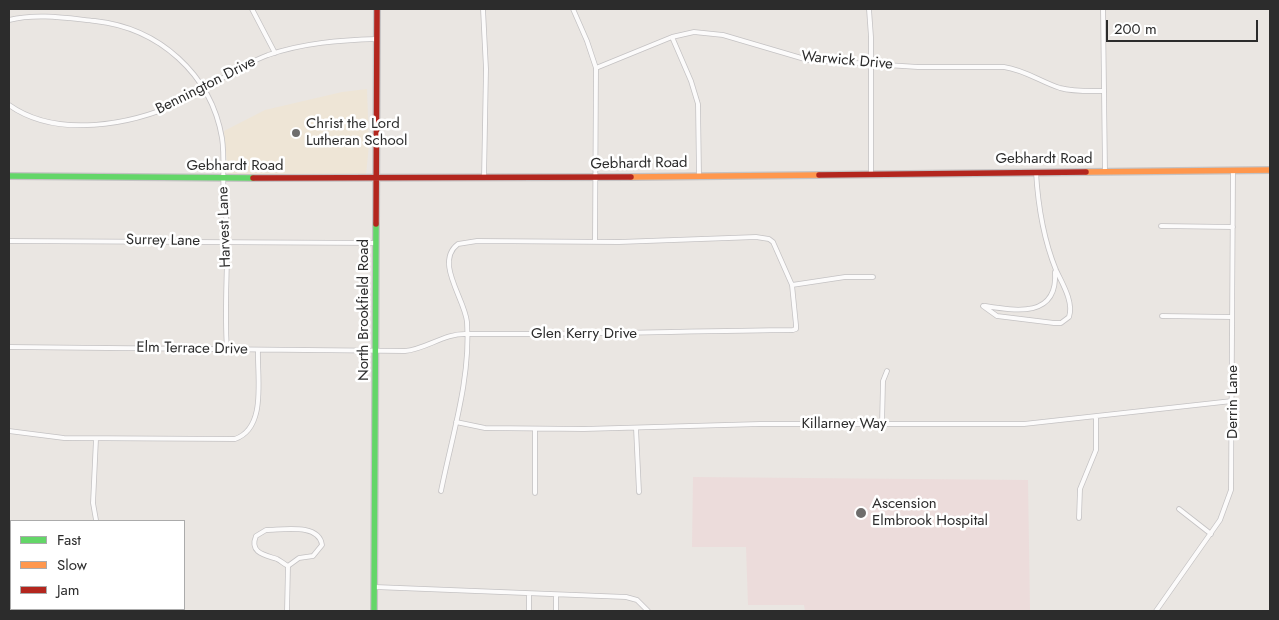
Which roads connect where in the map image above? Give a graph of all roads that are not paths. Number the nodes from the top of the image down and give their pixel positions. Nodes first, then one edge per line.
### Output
1 (252, 9) edge
2 (377, 9) edge
3 (482, 9) edge
4 (573, 9) edge
5 (869, 9) edge
6 (1103, 9) edge
7 (9, 20) edge
8 (672, 37) junction
9 (377, 39) junction
10 (275, 53) junction
11 (872, 64) junction
12 (596, 68) junction
13 (204, 90) junction
14 (1104, 91) junction
15 (9, 105) edge
16 (1270, 170) edge
17 (1233, 171) junction
18 (1036, 172) junction
19 (1105, 172) junction
20 (871, 174) junction
21 (9, 176) edge
22 (699, 176) junction
23 (596, 177) junction
24 (484, 178) junction
25 (224, 179) junction
26 (376, 179) junction
27 (1161, 226) dead end
28 (1232, 227) junction
29 (9, 241) edge
30 (227, 242) junction
31 (595, 242) junction
32 (376, 243) junction
33 (1054, 266) junction
34 (873, 277) dead end
35 (792, 285) junction
36 (1162, 316) dead end
37 (1232, 317) junction
38 (467, 334) junction
39 (9, 347) edge
40 (227, 349) junction
41 (258, 350) junction
42 (376, 350) junction
43 (888, 371) dead end
44 (1232, 401) junction
45 (1096, 418) junction
46 (456, 422) junction
47 (882, 424) junction
48 (636, 428) junction
49 (536, 429) junction
50 (9, 431) edge
51 (96, 439) junction
52 (441, 490) dead end
53 (639, 492) dead end
54 (535, 493) dead end
55 (1179, 509) dead end
56 (1079, 518) dead end
57 (98, 520) edge
58 (1211, 534) junction
59 (288, 566) junction
60 (374, 587) junction
61 (529, 594) junction
62 (556, 595) junction
63 (287, 611) edge
64 (374, 611) edge
65 (528, 611) edge
66 (556, 611) edge
67 (648, 611) edge
68 (1156, 611) edge

1 - 10 street
2 - 9 street, North Brookfield Road
3 - 24 street
4 - 12 street
5 - 11 street
6 - 14 street
7 - 13 street, Harvest Lane
8 - 11 street, Warwick Drive
8 - 12 street, Warwick Drive
8 - 22 street
9 - 10 street, Bennington Drive
9 - 26 street, North Brookfield Road
10 - 13 street, Bennington Drive
11 - 14 street, Warwick Drive
11 - 20 street
12 - 23 street
13 - 15 street, Bennington Drive
13 - 25 street, Harvest Lane
14 - 19 street
16 - 17 street, Gebhardt Road
17 - 19 street, Gebhardt Road
17 - 28 street, Derrin Lane
18 - 19 street, Gebhardt Road
18 - 20 street, Gebhardt Road
18 - 33 street
20 - 22 street, Gebhardt Road
21 - 25 street, Gebhardt Road
22 - 23 street, Gebhardt Road
23 - 24 street, Gebhardt Road
23 - 31 street
24 - 26 street, Gebhardt Road
25 - 26 street, Gebhardt Road
25 - 30 street, Harvest Lane
26 - 32 street, North Brookfield Road
27 - 28 street
28 - 37 street, Derrin Lane
29 - 30 street, Surrey Lane
30 - 32 street, Surrey Lane
30 - 40 street, Harvest Lane
31 - 35 street
31 - 38 street
32 - 42 street, North Brookfield Road
33 - 33 street
34 - 35 street
35 - 38 street, Glen Kerry Drive
36 - 37 street
37 - 44 street, Derrin Lane
38 - 42 street, Glen Kerry Drive
38 - 46 street
39 - 40 street, Elm Terrace Drive
40 - 41 street, Elm Terrace Drive
41 - 42 street, Elm Terrace Drive
41 - 51 street
42 - 60 street, North Brookfield Road
43 - 47 street
44 - 45 street, Killarney Way
44 - 58 street, Derrin Lane
45 - 47 street, Killarney Way
45 - 56 street
46 - 49 street, Killarney Way
46 - 52 street
47 - 48 street, Killarney Way
48 - 49 street, Killarney Way
48 - 53 street
49 - 54 street
50 - 51 street
51 - 57 street
55 - 58 street
58 - 68 street, Derrin Lane
59 - 59 street
59 - 63 street
60 - 61 street
60 - 64 street, North Brookfield Road
61 - 62 street
61 - 65 street
62 - 66 street
62 - 67 street

